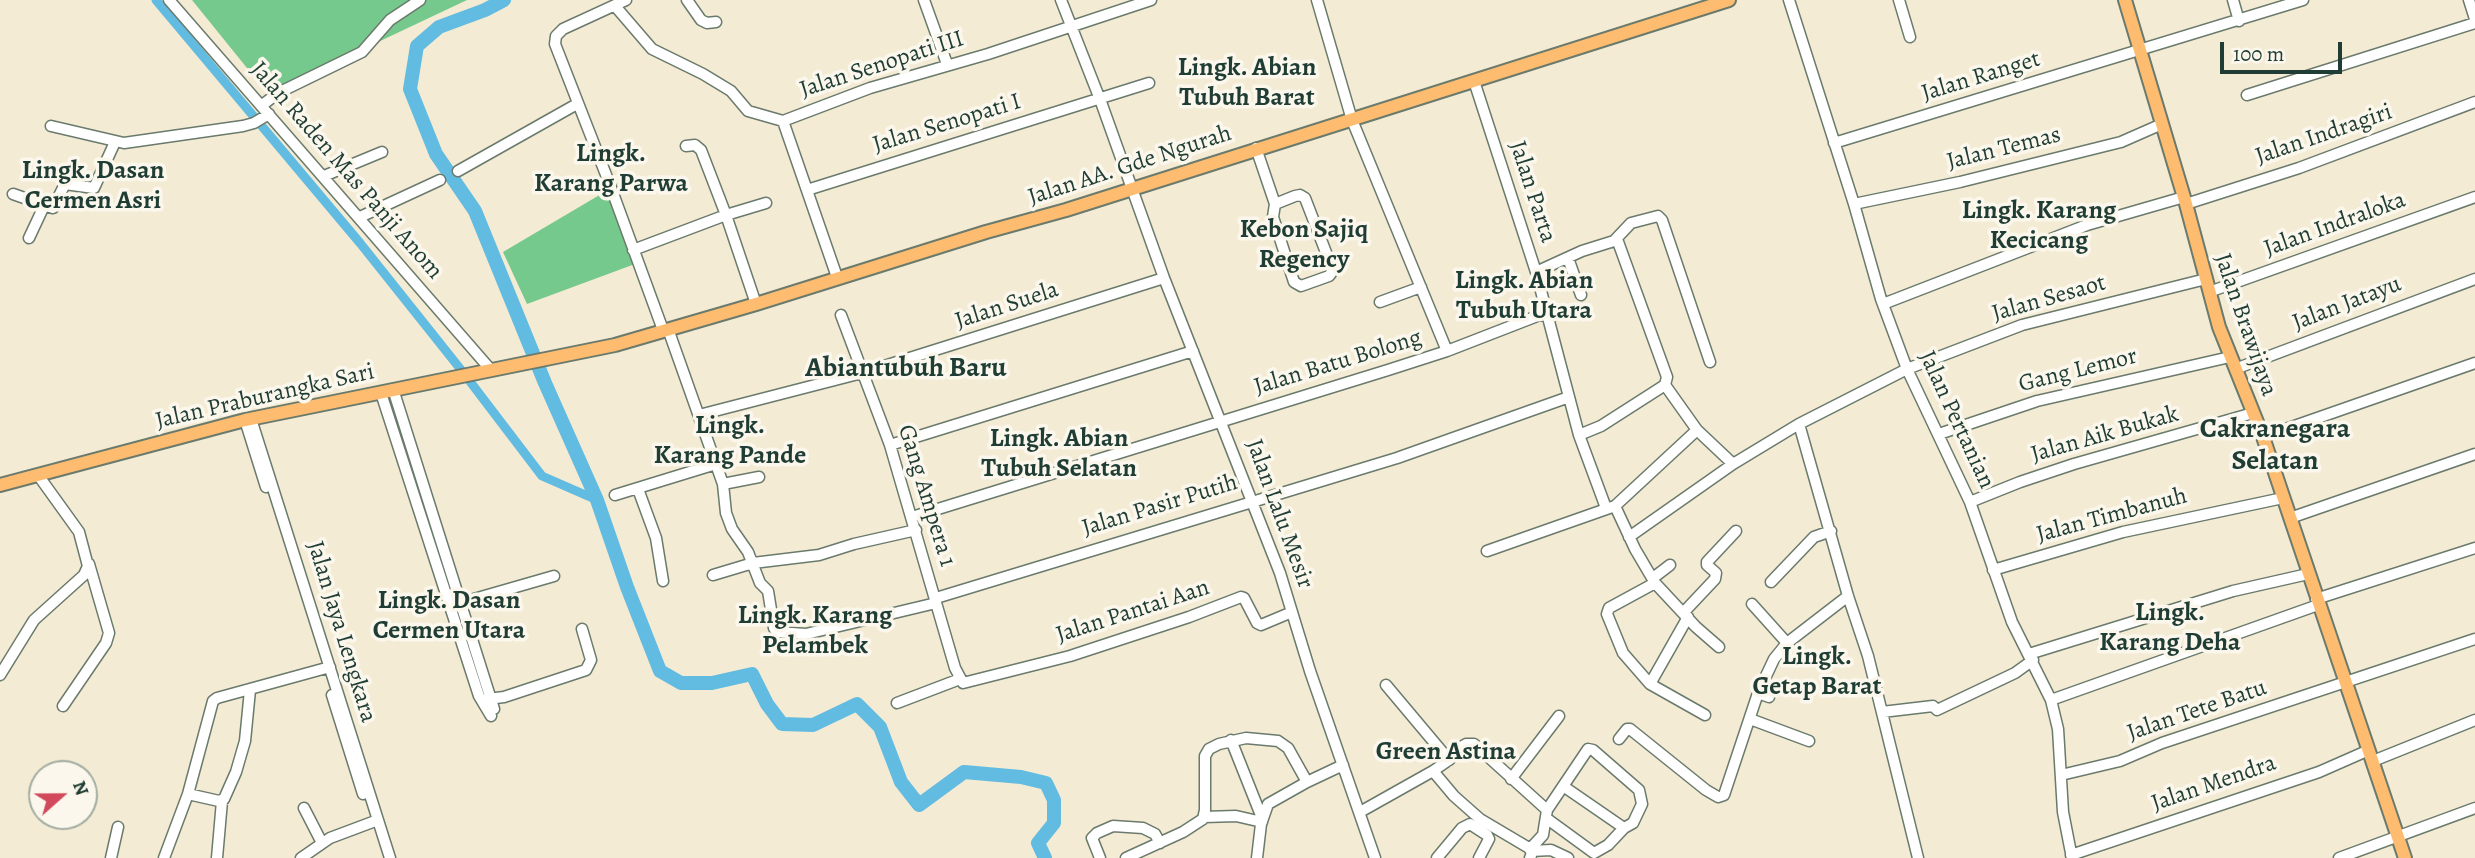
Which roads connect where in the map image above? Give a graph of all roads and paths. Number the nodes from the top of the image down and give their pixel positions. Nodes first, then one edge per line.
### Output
1 (169, 0) edge
2 (420, 0) edge
3 (626, 0) edge
4 (687, 0) edge
5 (924, 0) edge
6 (1061, 0) edge
7 (1151, 0) edge
8 (1317, 0) edge
9 (1730, 0) edge
10 (1789, 0) edge
11 (1899, 0) edge
12 (2125, 0) edge
13 (2233, 0) edge
14 (2303, 0) edge
15 (2469, 0) edge
16 (1697, 5) edge
17 (615, 6) junction
18 (2239, 21) junction
19 (2475, 21) edge
20 (716, 22) dead end
21 (1071, 27) junction
22 (1910, 37) dead end
23 (2140, 51) junction
24 (947, 64) junction
25 (1474, 81) junction
26 (1149, 83) dead end
27 (2247, 95) dead end
28 (1100, 100) junction
29 (2475, 103) edge
30 (577, 104) junction
31 (262, 115) junction
32 (1352, 120) junction
33 (783, 121) junction
34 (2162, 124) junction
35 (51, 126) dead end
36 (115, 142) junction
37 (1835, 143) junction
38 (686, 146) dead end
39 (1256, 148) junction
40 (382, 152) dead end
41 (458, 172) dead end
42 (324, 176) junction
43 (440, 180) dead end
44 (1132, 189) junction
45 (807, 190) junction
46 (13, 194) dead end
47 (2475, 197) edge
48 (2185, 201) junction
49 (766, 203) dead end
50 (1275, 204) junction
51 (1854, 204) junction
52 (44, 206) junction
53 (726, 215) junction
54 (360, 217) junction
55 (29, 238) dead end
56 (1617, 239) junction
57 (634, 250) junction
58 (1568, 258) junction
59 (1535, 272) junction
60 (837, 277) junction
61 (1164, 278) junction
62 (2475, 279) edge
63 (2207, 285) junction
64 (1421, 287) junction
65 (1581, 295) dead end
66 (1380, 302) dead end
67 (756, 304) junction
68 (1882, 304) junction
69 (841, 315) dead end
70 (1546, 315) junction
71 (665, 330) junction
72 (1193, 351) junction
73 (1447, 351) junction
74 (540, 361) joint
75 (1710, 362) dead end
76 (2232, 363) junction
77 (2475, 363) edge
78 (1907, 369) junction
79 (491, 370) junction
80 (862, 373) junction
81 (1665, 384) junction
82 (387, 391) junction
83 (1569, 397) junction
84 (2253, 413) junction
85 (699, 415) junction
86 (248, 420) junction
87 (1221, 421) junction
88 (1799, 424) junction
89 (1697, 430) junction
90 (1940, 434) junction
91 (1579, 435) junction
92 (2263, 437) junction
93 (890, 445) junction
94 (2475, 454) edge
95 (716, 464) junction
96 (1733, 464) junction
97 (38, 475) junction
98 (758, 477) dead end
99 (723, 484) junction
100 (0, 485) edge
101 (638, 489) junction
102 (615, 495) dead end
103 (2283, 498) junction
104 (1250, 501) junction
105 (1970, 502) junction
106 (1610, 507) junction
107 (425, 509) junction
108 (912, 517) junction
109 (2290, 518) junction
110 (916, 530) junction
111 (1735, 531) dead end
112 (1831, 531) junction
113 (1629, 537) junction
114 (2475, 548) edge
115 (1487, 551) dead end
116 (753, 563) junction
117 (89, 564) junction
118 (1670, 565) dead end
119 (1993, 570) junction
120 (2308, 574) junction
121 (713, 575) dead end
122 (554, 576) dead end
123 (1654, 580) junction
124 (663, 581) dead end
125 (1771, 582) dead end
126 (1848, 596) junction
127 (936, 600) junction
128 (2317, 602) junction
129 (460, 603) junction
130 (1752, 604) dead end
131 (1292, 612) junction
132 (1685, 615) junction
133 (460, 620) junction
134 (582, 629) dead end
135 (2475, 639) edge
136 (1787, 643) junction
137 (1718, 647) dead end
138 (2031, 657) junction
139 (327, 668) junction
140 (0, 675) edge
141 (960, 679) junction
142 (2345, 683) junction
143 (1650, 684) junction
144 (1386, 685) dead end
145 (250, 690) junction
146 (1758, 693) junction
147 (1769, 697) dead end
148 (486, 699) junction
149 (2051, 700) junction
150 (897, 703) dead end
151 (63, 706) dead end
152 (1882, 712) junction
153 (494, 715) dead end
154 (1704, 715) dead end
155 (1559, 716) dead end
156 (1749, 719) junction
157 (2475, 720) edge
158 (1619, 739) dead end
159 (1231, 740) junction
160 (1809, 741) dead end
161 (2371, 755) junction
162 (1449, 760) junction
163 (1343, 765) junction
164 (1433, 771) junction
165 (2061, 775) junction
166 (1511, 779) junction
167 (1307, 782) junction
168 (1563, 786) junction
169 (188, 794) junction
170 (222, 800) junction
171 (304, 808) dead end
172 (2475, 808) edge
173 (1360, 812) junction
174 (1547, 814) junction
175 (1204, 817) junction
176 (1262, 820) junction
177 (375, 821) junction
178 (118, 827) dead end
179 (1624, 828) junction
180 (2398, 837) junction
181 (322, 843) junction
182 (1160, 843) junction
183 (1530, 853) edge
184 (2071, 857) edge
185 (111, 858) edge
186 (164, 858) edge
187 (216, 858) edge
188 (301, 858) edge
189 (384, 858) edge
190 (390, 858) edge
191 (1100, 858) edge
192 (1126, 858) edge
193 (1257, 858) edge
194 (1375, 858) edge
195 (1437, 858) edge
196 (1479, 858) edge
197 (1569, 858) edge
198 (1918, 858) edge
199 (2339, 858) edge
200 (2405, 858) edge

1 - 31 street, Jalan Raden Mas Panji Anom
2 - 31 street
3 - 17 street
4 - 20 street
5 - 24 street
6 - 21 street, Jalan Lalu Mesir
7 - 21 street, Jalan Senopati III
8 - 32 street
9 - 16 main road, Jalan AA. Gde Ngurah
10 - 37 street, Jalan Pertanian
11 - 22 street
12 - 23 main road, Jalan Brawijaya
13 - 18 street
14 - 18 street, Jalan Ranget
15 - 19 street
16 - 25 main road, Jalan AA. Gde Ngurah
17 - 30 street
17 - 33 street
18 - 23 street, Jalan Ranget
19 - 27 street
21 - 24 street, Jalan Senopati III
21 - 28 street, Jalan Lalu Mesir
23 - 34 main road, Jalan Brawijaya
23 - 37 street, Jalan Ranget
24 - 33 street, Jalan Senopati III
25 - 32 main road, Jalan AA. Gde Ngurah
25 - 59 street, Jalan Parta
26 - 28 street, Jalan Senopati I
28 - 44 street, Jalan Lalu Mesir
28 - 45 street, Jalan Senopati I
29 - 48 street, Jalan Indragiri
30 - 41 street
30 - 57 street
31 - 36 street
31 - 42 street, Jalan Raden Mas Panji Anom
32 - 39 main road, Jalan AA. Gde Ngurah
32 - 64 street
33 - 45 street, Jalan Senopati III
34 - 48 main road, Jalan Brawijaya
34 - 51 street, Jalan Temas
35 - 36 street
36 - 52 street
37 - 51 street, Jalan Pertanian
38 - 53 street
39 - 44 main road, Jalan AA. Gde Ngurah
39 - 50 street
40 - 42 street
42 - 54 street, Jalan Raden Mas Panji Anom
43 - 54 street
44 - 60 main road, Jalan AA. Gde Ngurah
44 - 61 street, Jalan Lalu Mesir
45 - 60 street, Jalan Senopati III
46 - 52 street
47 - 63 street, Jalan Indraloka
48 - 63 main road, Jalan Brawijaya
48 - 68 street, Jalan Indragiri
49 - 53 street
50 - 50 street
51 - 68 street, Jalan Pertanian
52 - 55 street
53 - 57 street
53 - 67 street
54 - 79 street, Jalan Raden Mas Panji Anom
56 - 58 street
56 - 75 street
56 - 81 street
57 - 71 street
58 - 59 street
58 - 65 street
59 - 70 street, Jalan Parta
60 - 67 main road, Jalan AA. Gde Ngurah
61 - 72 street, Jalan Lalu Mesir
61 - 80 street, Jalan Suela
62 - 76 street, Jalan Jatayu
63 - 76 main road, Jalan Brawijaya
63 - 78 street, Jalan Sesaot
64 - 66 street
64 - 73 street
67 - 71 main road, Jalan AA. Gde Ngurah
68 - 78 street, Jalan Pertanian
69 - 80 street, Gang Ampera 1
70 - 73 street, Jalan Batu Bolong
70 - 83 street, Jalan Parta
71 - 74 main road, Jalan AA. Gde Ngurah
71 - 85 street
72 - 87 street, Jalan Lalu Mesir
72 - 93 street
73 - 87 street, Jalan Batu Bolong
74 - 79 main road, Jalan Praburangka Sari
76 - 84 main road, Jalan Brawijaya
76 - 90 street, Gang Lemor
77 - 92 street
78 - 88 street, Jalan Sesaot
78 - 90 street, Jalan Pertanian
79 - 82 main road, Jalan Praburangka Sari
80 - 85 street, Jalan Suela
80 - 93 street, Gang Ampera 1
81 - 89 street
81 - 91 street
82 - 86 main road, Jalan Praburangka Sari
82 - 107 street
83 - 91 street, Jalan Parta
83 - 104 street, Jalan Pasir Putih
84 - 92 main road, Jalan Brawijaya
84 - 105 street, Jalan Aik Bukak
85 - 95 street
86 - 97 main road, Jalan Praburangka Sari
86 - 139 street, Jalan Jaya Lengkara
87 - 104 street, Jalan Lalu Mesir
87 - 108 street, Jalan Batu Bolong
88 - 96 street, Jalan Sesaot
88 - 112 street
89 - 96 street
89 - 106 street
90 - 105 street, Jalan Pertanian
91 - 106 street, Jalan Parta
92 - 103 main road, Jalan Brawijaya
93 - 108 street, Gang Ampera 1
94 - 109 street
95 - 99 street
95 - 101 street
96 - 113 street, Jalan Sesaot
97 - 100 main road, Jalan Praburangka Sari
97 - 117 street
98 - 99 street
99 - 116 street
101 - 102 street
101 - 124 street
103 - 109 main road, Jalan Brawijaya
103 - 119 street, Jalan Timbanuh
104 - 127 street, Jalan Pasir Putih
104 - 131 street, Jalan Lalu Mesir
105 - 119 street, Jalan Pertanian
106 - 113 street, Jalan Parta
106 - 115 street
107 - 129 street
107 - 133 street
108 - 110 street, Gang Ampera 1
109 - 120 main road, Jalan Brawijaya
110 - 116 street
110 - 127 street, Gang Ampera 1
111 - 132 street
112 - 125 street
112 - 126 street
113 - 123 street, Jalan Parta
114 - 128 street
116 - 121 street
116 - 127 street, Jalan Pasir Putih
117 - 140 street
117 - 151 street
118 - 123 street
119 - 138 street, Jalan Pertanian
120 - 128 main road, Jalan Brawijaya
120 - 138 street
122 - 129 street
123 - 132 street, Jalan Parta
123 - 143 street
126 - 136 street
126 - 152 street
127 - 141 street, Gang Ampera 1
128 - 142 main road, Jalan Brawijaya
128 - 149 street
129 - 133 street
130 - 136 street
131 - 141 street, Jalan Pantai Aan
131 - 163 street, Jalan Lalu Mesir
132 - 137 street, Jalan Parta
132 - 143 street
133 - 148 street
134 - 148 street
135 - 142 street, Jalan Tete Batu
136 - 146 street
138 - 149 street, Jalan Pertanian
138 - 152 street
139 - 145 street
139 - 177 street, Jalan Jaya Lengkara
141 - 150 street
142 - 161 main road, Jalan Brawijaya
142 - 165 street, Jalan Tete Batu
143 - 154 street
144 - 162 street
145 - 169 street
145 - 170 street
146 - 147 street
146 - 156 street
148 - 153 street
149 - 165 street, Jalan Pertanian
152 - 198 street
155 - 166 street
156 - 158 street
156 - 160 street
157 - 161 street, Jalan Mendra
159 - 167 street
159 - 175 street
159 - 176 street
161 - 180 main road, Jalan Brawijaya
161 - 184 street, Jalan Mendra
162 - 164 street
162 - 166 street
163 - 167 street
163 - 173 street, Jalan Lalu Mesir
164 - 173 street
164 - 183 street
165 - 184 street, Jalan Pertanian
166 - 174 street
167 - 176 street
168 - 174 street
168 - 179 street
168 - 179 street
169 - 170 street
169 - 186 street
170 - 187 street
171 - 181 street
172 - 180 street
173 - 194 street, Jalan Lalu Mesir
174 - 179 street
174 - 183 street
175 - 176 street
175 - 182 street
176 - 193 street
177 - 181 street
177 - 189 street, Jalan Jaya Lengkara
177 - 190 street, Jalan Jaya Lengkara
178 - 185 street
180 - 199 street
180 - 200 main road, Jalan Brawijaya
181 - 188 street
182 - 191 street
182 - 192 street
183 - 197 street
195 - 196 street

